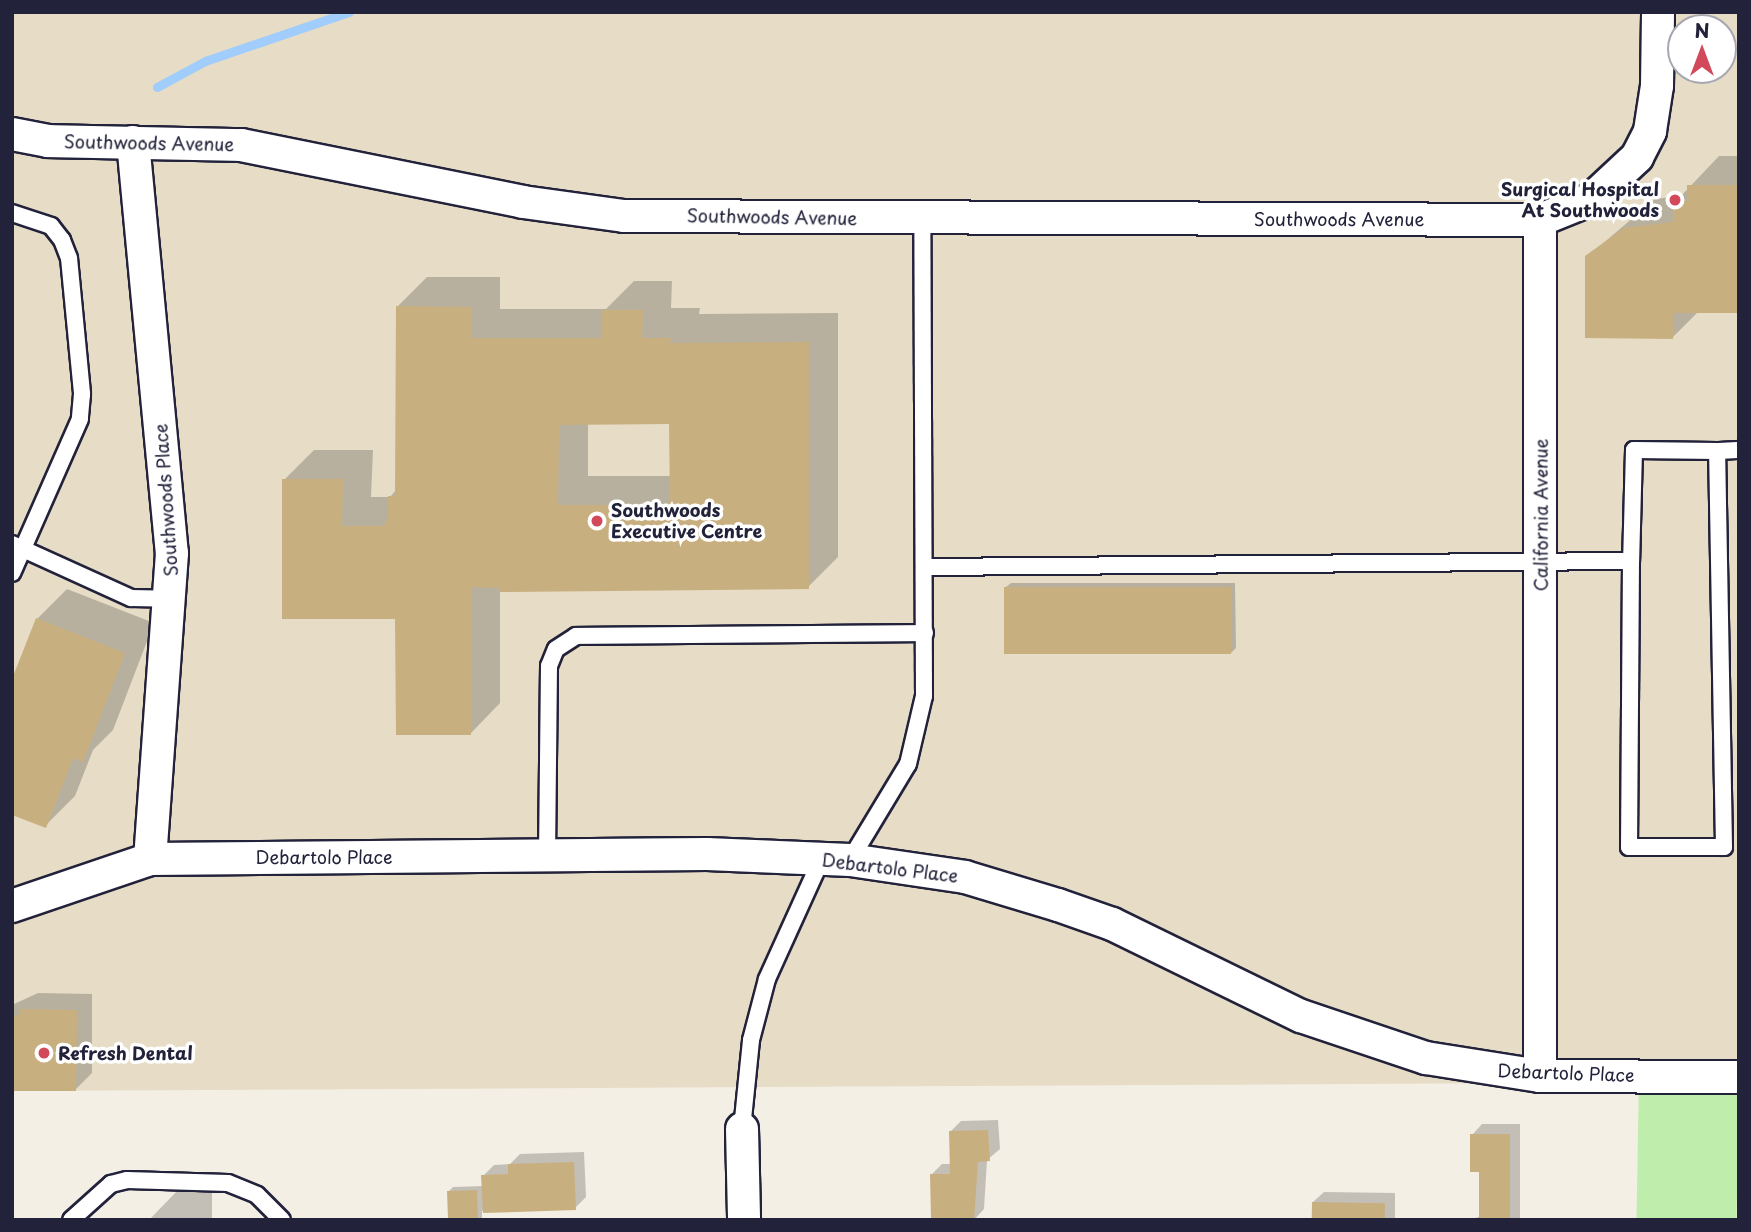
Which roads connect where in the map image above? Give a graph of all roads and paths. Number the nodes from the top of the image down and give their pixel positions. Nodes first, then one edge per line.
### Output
1 (1658, 12) edge
2 (12, 134) edge
3 (133, 142) junction
4 (12, 213) edge
5 (922, 219) junction
6 (1540, 220) junction
7 (1739, 450) edge
8 (1717, 451) junction
9 (18, 546) edge
10 (1631, 561) junction
11 (1541, 564) junction
12 (925, 567) junction
13 (12, 573) edge
14 (170, 599) junction
15 (925, 633) junction
16 (547, 857) junction
17 (150, 859) junction
18 (836, 859) junction
19 (12, 906) edge
20 (1540, 1076) junction
21 (1739, 1077) edge
22 (742, 1129) joint
23 (71, 1220) edge
24 (282, 1220) edge
25 (744, 1220) edge

1 - 6 street
2 - 3 street, Southwoods Avenue
3 - 5 street, Southwoods Avenue
3 - 14 street, Southwoods Place
4 - 9 lane
5 - 6 street, Southwoods Avenue
5 - 12 lane
6 - 11 street, California Avenue
7 - 8 lane
8 - 10 lane
8 - 10 lane
9 - 13 lane
9 - 14 lane
10 - 11 lane
11 - 12 lane
11 - 20 street, California Avenue
12 - 15 lane
14 - 17 street, Southwoods Place
15 - 16 lane
15 - 18 lane
16 - 17 street, Debartolo Place
16 - 18 street, Debartolo Place
17 - 19 street, Debartolo Place
18 - 20 street, Debartolo Place
18 - 22 lane
20 - 21 street, Debartolo Place
22 - 25 street
23 - 24 lane

